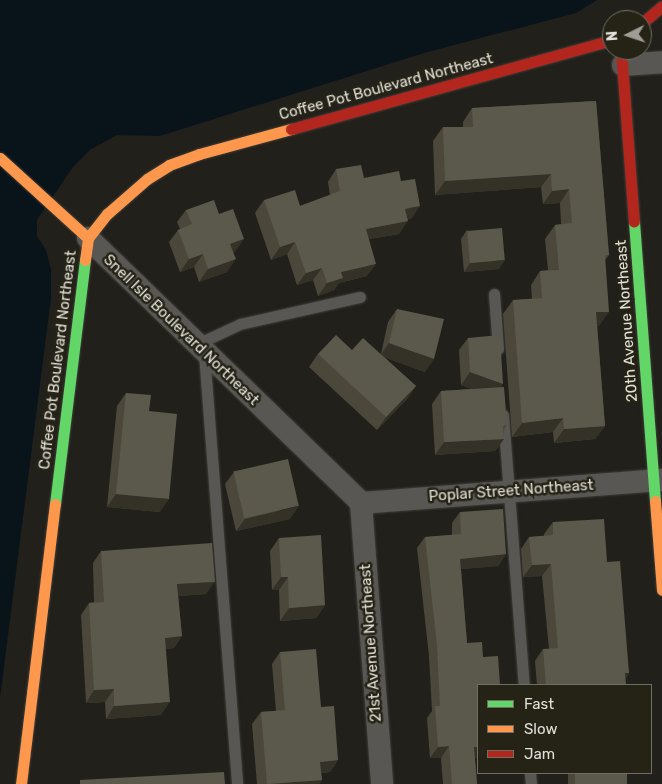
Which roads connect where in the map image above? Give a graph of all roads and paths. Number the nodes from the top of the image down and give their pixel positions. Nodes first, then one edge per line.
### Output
1 (662, 6) edge
2 (652, 14) edge
3 (602, 43) edge
4 (622, 60) edge
5 (642, 60) edge
6 (662, 62) edge
7 (0, 158) edge
8 (88, 238) junction
9 (494, 294) dead end
10 (360, 297) dead end
11 (200, 349) junction
12 (499, 363) edge
13 (502, 402) edge
14 (658, 480) edge
15 (509, 491) junction
16 (361, 503) junction
17 (662, 590) edge
18 (524, 684) edge
19 (20, 784) edge
20 (237, 784) edge
21 (382, 784) edge

1 - 2 street
3 - 8 street, Coffee Pot Boulevard Northeast
4 - 14 street, 20th Avenue Northeast
5 - 6 street
7 - 8 street, Snell Isle Boulevard Northeast
8 - 11 street, Snell Isle Boulevard Northeast
8 - 19 street, Coffee Pot Boulevard Northeast
9 - 12 lane
10 - 11 lane
11 - 16 street, Snell Isle Boulevard Northeast
11 - 20 lane
13 - 15 lane
14 - 15 street, Poplar Street Northeast
14 - 17 street, 20th Avenue Northeast
15 - 16 street, Poplar Street Northeast
15 - 18 lane
16 - 21 street, 21st Avenue Northeast

